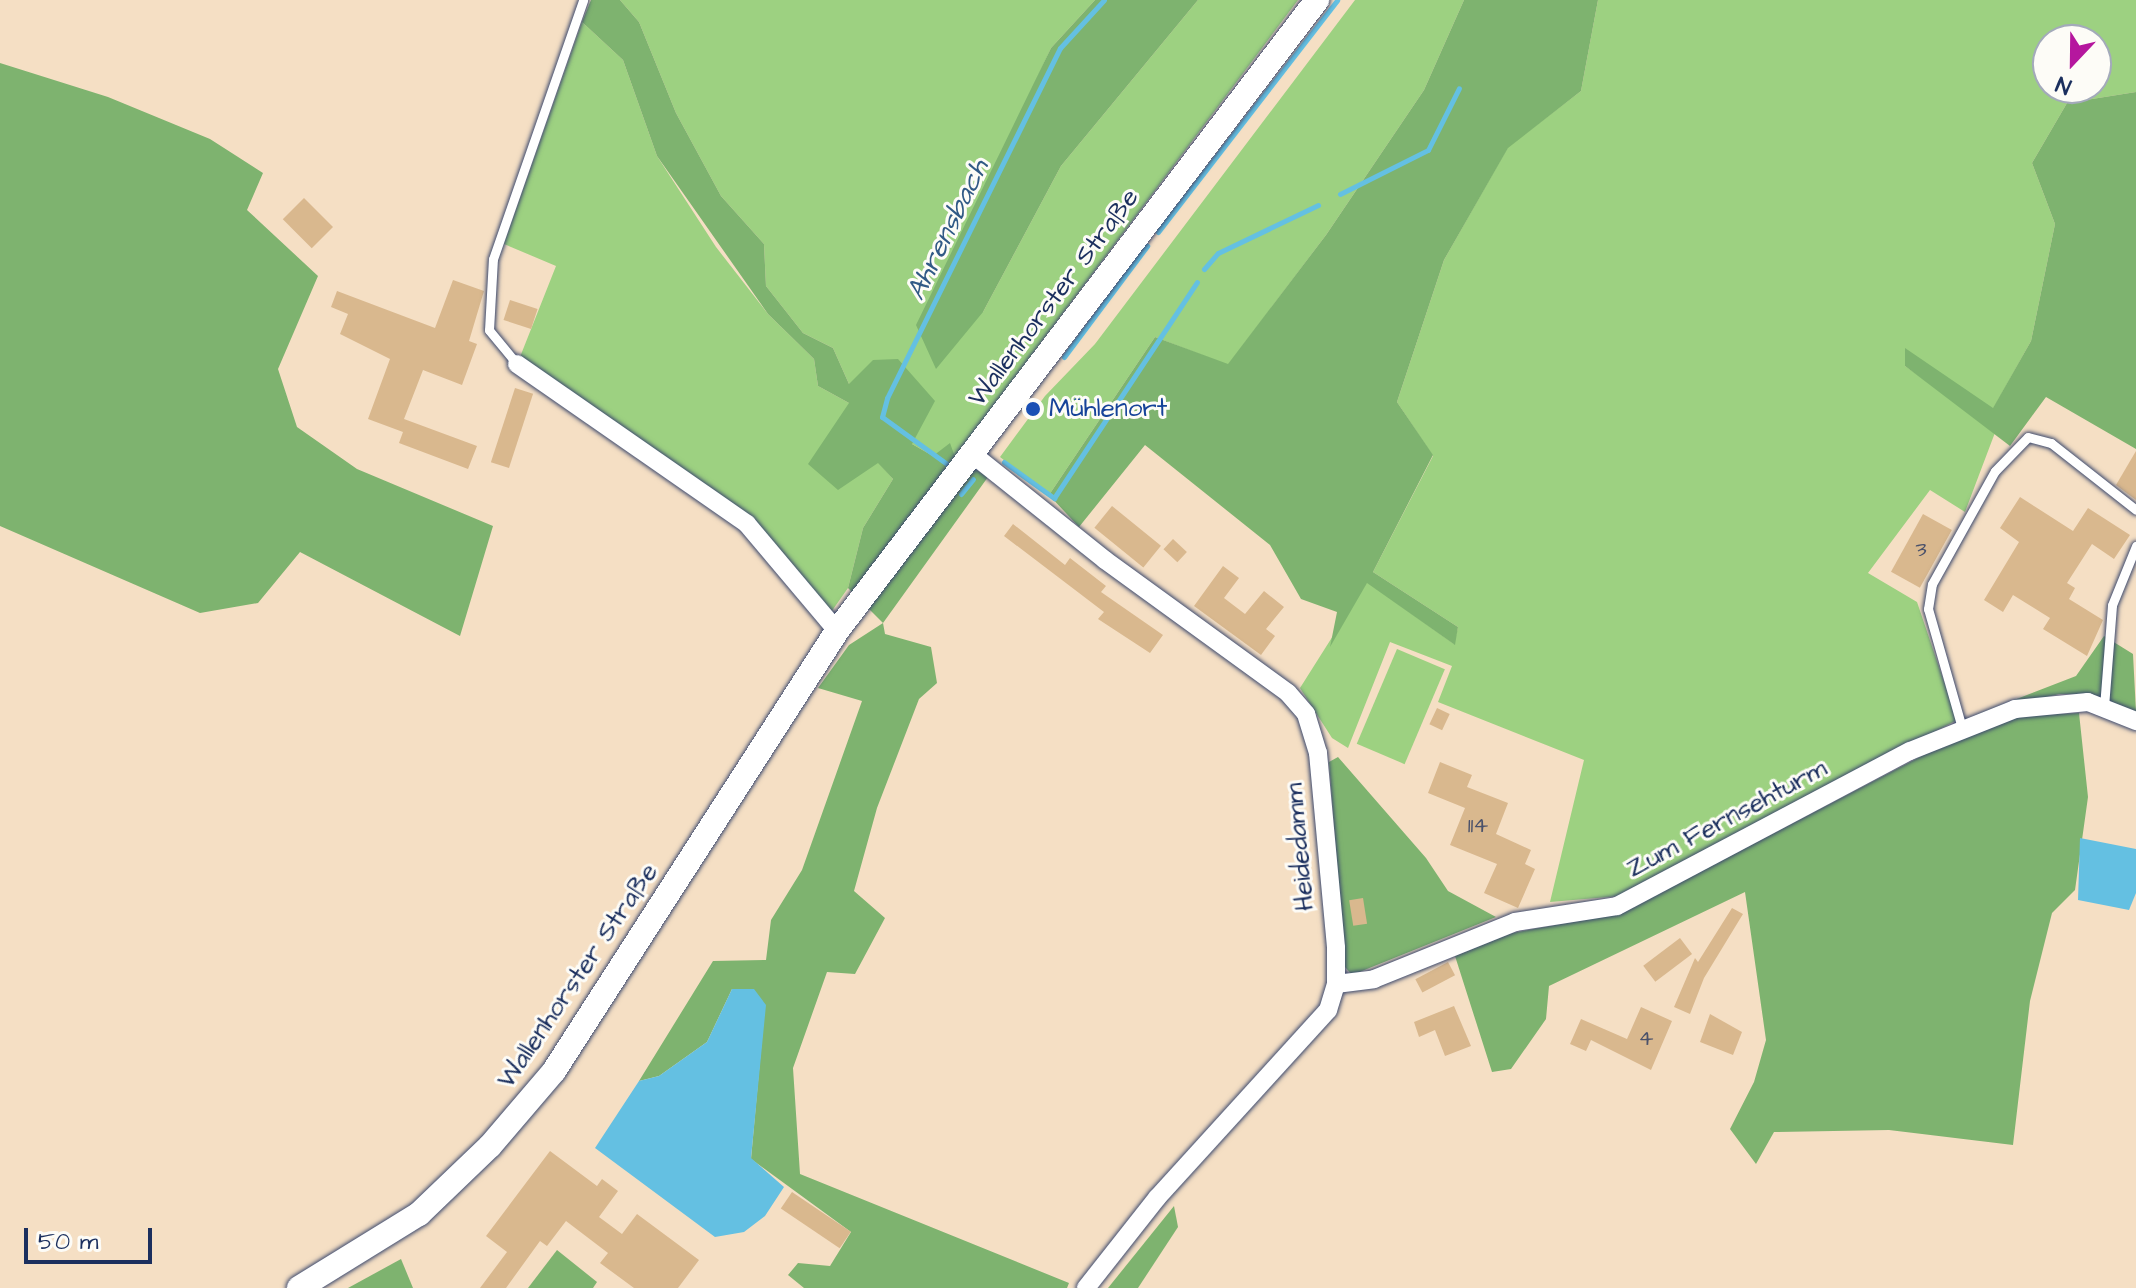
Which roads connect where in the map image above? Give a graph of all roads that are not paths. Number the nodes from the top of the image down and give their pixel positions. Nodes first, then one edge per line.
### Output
1 (583, 0) edge
2 (1317, 0) edge
3 (517, 364) joint
4 (980, 459) junction
5 (2136, 510) edge
6 (2136, 546) edge
7 (837, 631) junction
8 (2104, 707) junction
9 (2136, 721) edge
10 (1962, 728) junction
11 (1336, 984) junction
12 (299, 1288) edge
13 (1086, 1288) edge

1 - 3 lane
2 - 4 main road, Wallenhorster Straße
3 - 7 street
4 - 7 main road, Wallenhorster Straße
4 - 11 street, Heidedamm
5 - 10 lane
6 - 8 lane
7 - 12 main road, Wallenhorster Straße
8 - 9 street, Zum Fernsehturm
8 - 10 street, Zum Fernsehturm
10 - 11 street, Zum Fernsehturm
11 - 13 street, Heidedamm

